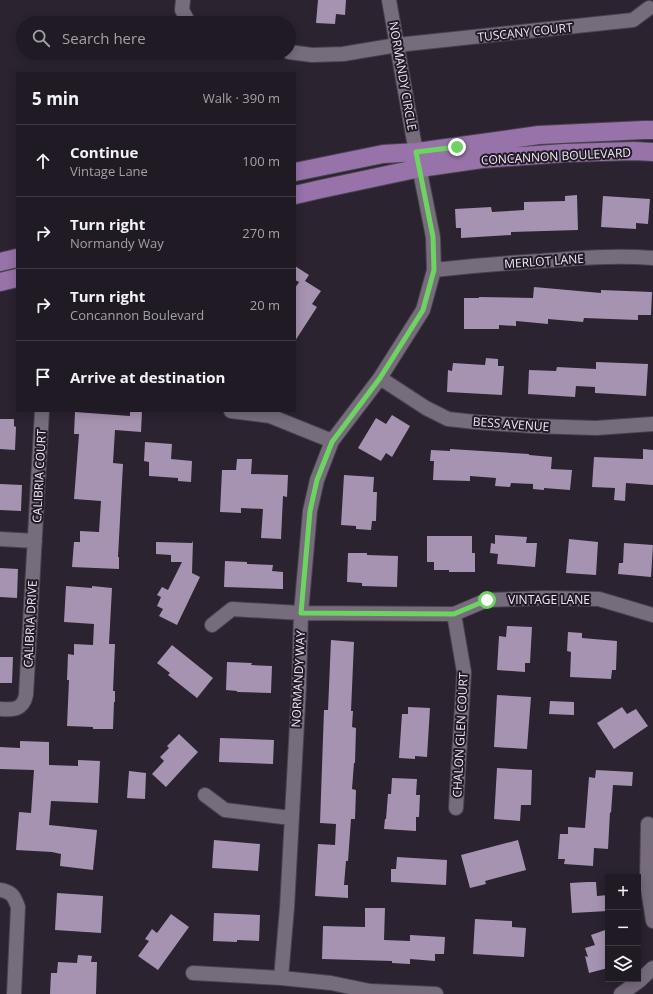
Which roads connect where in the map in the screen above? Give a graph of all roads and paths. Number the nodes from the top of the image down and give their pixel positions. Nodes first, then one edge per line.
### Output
1 (183, 0) edge
2 (389, 0) edge
3 (649, 8) dead end
4 (185, 16) edge
5 (398, 45) junction
6 (296, 53) edge
7 (653, 130) edge
8 (653, 152) edge
9 (418, 160) junction
10 (296, 172) edge
11 (296, 195) edge
12 (16, 258) edge
13 (653, 258) edge
14 (0, 262) edge
15 (434, 270) junction
16 (16, 278) edge
17 (0, 282) edge
18 (380, 378) junction
19 (42, 412) edge
20 (239, 412) edge
21 (653, 424) edge
22 (332, 442) junction
23 (0, 540) edge
24 (35, 541) junction
25 (301, 613) junction
26 (454, 614) junction
27 (653, 615) edge
28 (212, 625) dead end
29 (0, 709) edge
30 (205, 795) dead end
31 (456, 808) dead end
32 (291, 818) junction
33 (648, 824) dead end
34 (0, 890) edge
35 (653, 921) edge
36 (653, 968) edge
37 (193, 973) dead end
38 (281, 978) junction
39 (14, 994) edge
40 (436, 994) edge
41 (621, 994) edge

1 - 4 street
2 - 5 street, NORMANDY CIRCLE
3 - 5 street, TUSCANY COURT
5 - 6 street, TUSCANY COURT
5 - 9 street, NORMANDY CIRCLE
7 - 9 main road, CONCANNON BOULEVARD
8 - 9 main road, CONCANNON BOULEVARD
9 - 10 main road, CONCANNON BOULEVARD
9 - 11 main road, CONCANNON BOULEVARD
9 - 15 street, NORMANDY WAY
12 - 14 main road
13 - 15 street, MERLOT LANE
15 - 18 street, NORMANDY WAY
16 - 17 main road
18 - 21 street, BESS AVENUE
18 - 22 street, NORMANDY WAY
19 - 24 street, CALIBRIA COURT
20 - 22 street
22 - 25 street, NORMANDY WAY
23 - 24 street
24 - 29 street, CALIBRIA DRIVE
25 - 26 street, VINTAGE LANE
25 - 28 street, VINTAGE LANE
25 - 32 street, NORMANDY WAY
26 - 27 street, VINTAGE LANE
26 - 31 street, CHALON GLEN COURT
30 - 32 street
32 - 38 street, NORMANDY WAY
33 - 35 street
34 - 39 street
36 - 41 street
37 - 38 street
38 - 40 street

